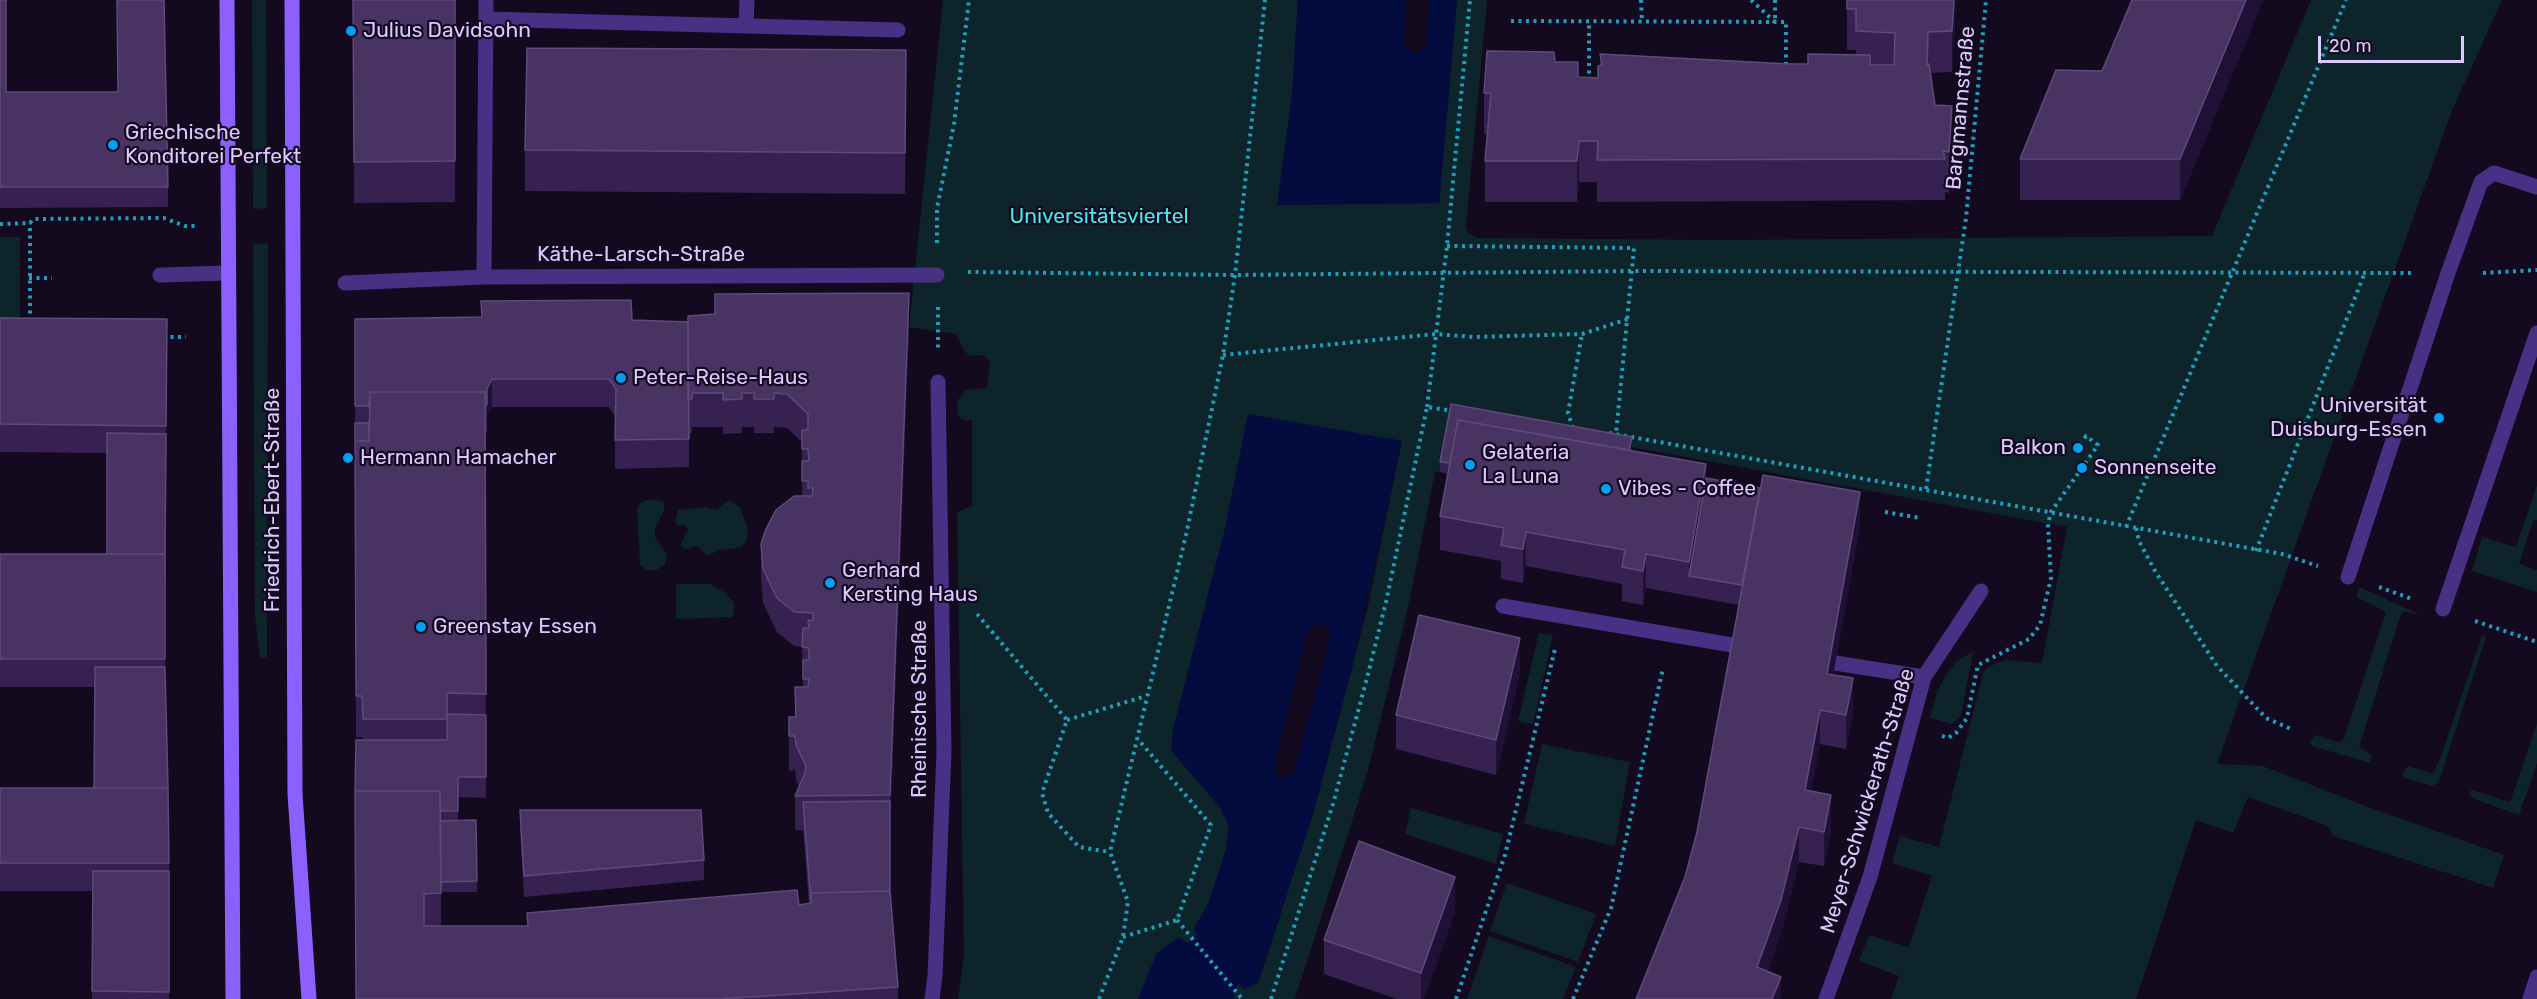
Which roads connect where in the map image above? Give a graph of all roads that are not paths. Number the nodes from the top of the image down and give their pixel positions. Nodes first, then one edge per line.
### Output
1 (227, 0) edge
2 (292, 0) edge
3 (486, 0) edge
4 (747, 0) edge
5 (486, 19) junction
6 (746, 26) junction
7 (898, 30) dead end
8 (2537, 187) edge
9 (229, 273) junction
10 (160, 275) dead end
11 (937, 275) road end
12 (484, 277) junction
13 (345, 283) dead end
14 (2537, 333) edge
15 (939, 382) dead end
16 (2348, 577) dead end
17 (1981, 591) dead end
18 (1503, 606) dead end
19 (2443, 609) dead end
20 (1738, 646) edge
21 (1835, 663) edge
22 (1924, 677) junction
23 (2537, 977) edge
24 (233, 999) edge
25 (309, 999) edge
26 (932, 999) edge
27 (1826, 999) edge
28 (2530, 999) edge

1 - 9 main road, Friedrich-Ebert-Straße
2 - 25 main road, Friedrich-Ebert-Straße
3 - 5 street
4 - 6 street
5 - 6 street
5 - 12 street
6 - 7 street
8 - 16 street
9 - 10 street
9 - 24 main road, Friedrich-Ebert-Straße
11 - 12 street, Käthe-Larsch-Straße
12 - 13 street, Käthe-Larsch-Straße
14 - 19 street
15 - 26 street, Rheinische Straße
17 - 22 street, Meyer-Schwickerath-Straße
18 - 20 street
21 - 22 street
22 - 27 street, Meyer-Schwickerath-Straße
23 - 28 street

